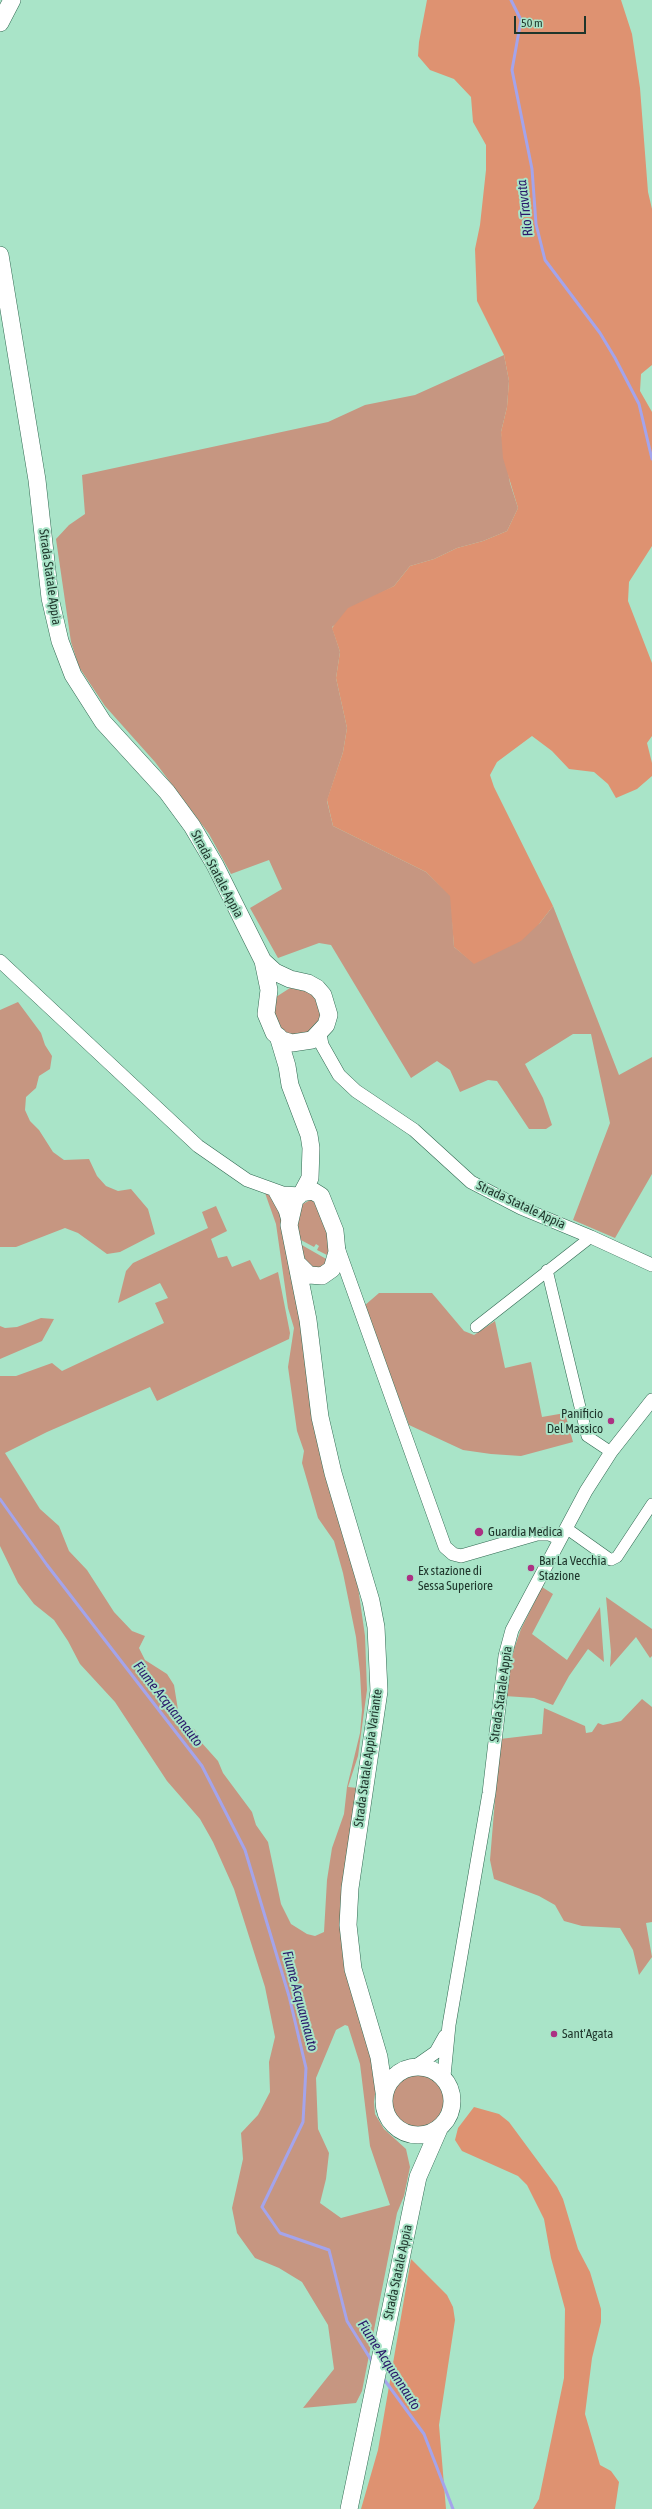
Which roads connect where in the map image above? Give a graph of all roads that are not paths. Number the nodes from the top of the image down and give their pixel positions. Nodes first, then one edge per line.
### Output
1 (12, 0) edge
2 (0, 23) edge
3 (0, 255) edge
4 (0, 961) edge
5 (263, 961) junction
6 (298, 981) junction
7 (268, 1002) junction
8 (278, 1036) junction
9 (310, 1040) junction
10 (287, 1066) junction
11 (311, 1148) junction
12 (274, 1190) junction
13 (301, 1193) junction
14 (326, 1204) junction
15 (289, 1225) junction
16 (591, 1237) junction
17 (337, 1244) junction
18 (299, 1265) junction
19 (652, 1266) edge
20 (547, 1270) junction
21 (322, 1276) junction
22 (349, 1280) junction
23 (308, 1320) junction
24 (476, 1327) dead end
25 (652, 1400) edge
26 (611, 1452) junction
27 (650, 1512) edge
28 (563, 1533) junction
29 (450, 2025) junction
30 (373, 2032) junction
31 (412, 2067) junction
32 (446, 2080) junction
33 (384, 2092) junction
34 (439, 2129) junction
35 (407, 2134) junction
36 (418, 2177) junction
37 (349, 2509) edge

1 - 2 main road
3 - 5 main road, Strada Statale Appia
4 - 12 street
5 - 6 main road, Strada Statale Appia
5 - 7 main road, Strada Statale Appia
6 - 7 main road
6 - 9 main road, Strada Statale Appia
7 - 8 main road, Strada Statale Appia
8 - 9 main road, Strada Statale Appia
8 - 10 main road, Strada Statale Appia Variante
9 - 10 main road
9 - 16 street, Strada Statale Appia
10 - 11 main road, Strada Statale Appia Variante
11 - 13 main road, Strada Statale Appia Variante
11 - 14 main road, Strada Statale Appia Variante
12 - 13 street
12 - 15 street
13 - 14 main road
13 - 15 main road, Strada Statale Appia Variante
14 - 17 main road, Strada Statale Appia Variante
15 - 18 main road, Strada Statale Appia Variante
16 - 19 street, Strada Statale Appia
16 - 20 street
17 - 21 main road, Strada Statale Appia Variante
17 - 22 street
18 - 21 main road
18 - 23 main road, Strada Statale Appia Variante
20 - 24 street
20 - 26 street
21 - 22 street
21 - 23 main road, Strada Statale Appia Variante
22 - 28 street
23 - 30 main road, Strada Statale Appia Variante
25 - 26 street, Strada Statale Appia
26 - 28 street, Strada Statale Appia
27 - 28 street
28 - 29 street, Strada Statale Appia
29 - 31 street, Strada Statale Appia
29 - 32 street, Strada Statale Appia
30 - 31 main road, Strada Statale Appia Variante
30 - 33 main road, Strada Statale Appia Variante
31 - 32 main road
31 - 33 main road, Strada Statale Appia
32 - 34 main road, Strada Statale Appia
33 - 35 main road, Strada Statale Appia
34 - 35 main road
34 - 36 main road, Strada Statale Appia
35 - 36 main road, Strada Statale Appia
36 - 37 main road, Strada Statale Appia

